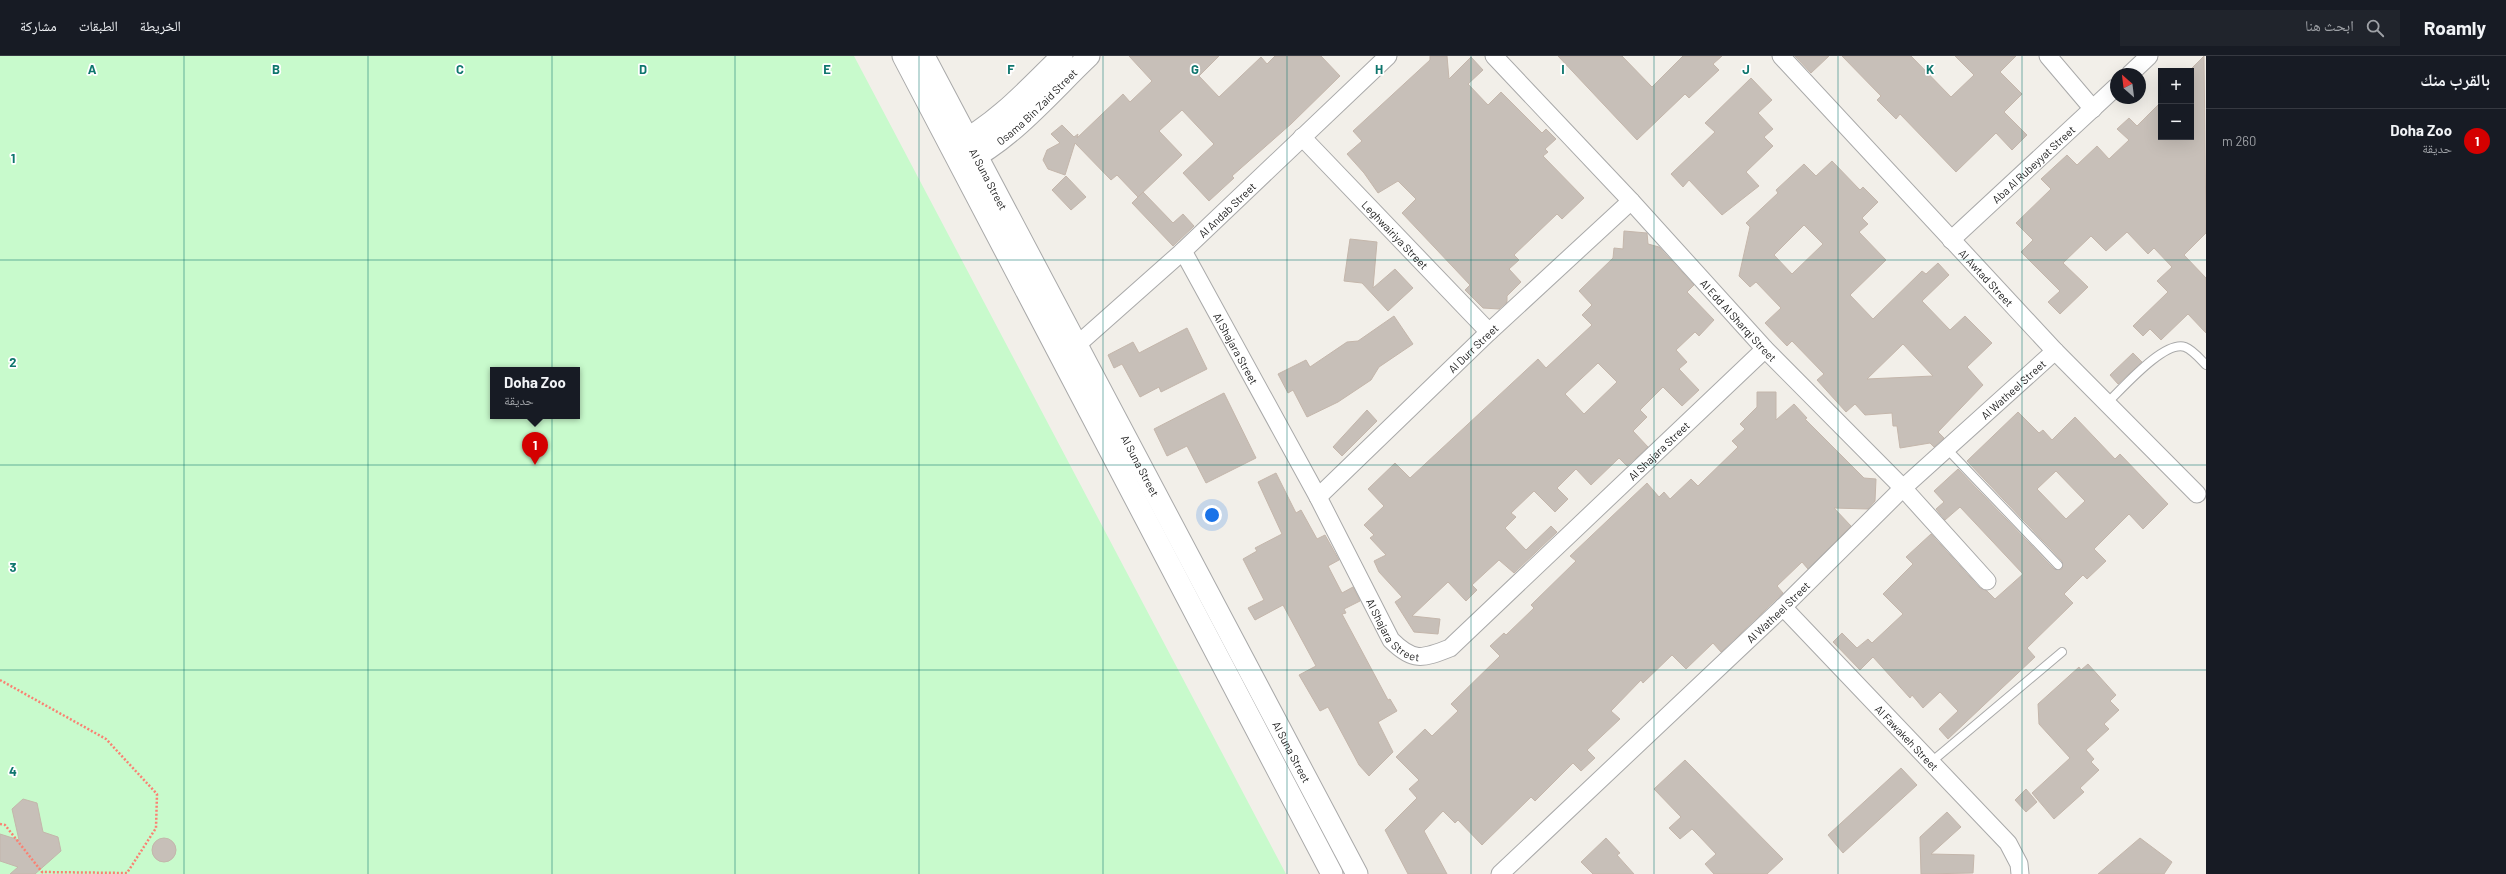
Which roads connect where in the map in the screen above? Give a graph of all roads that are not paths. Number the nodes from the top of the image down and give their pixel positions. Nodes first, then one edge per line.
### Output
1 (903, 56) edge
2 (924, 56) edge
3 (1062, 56) edge
4 (1089, 56) edge
5 (1388, 56) edge
6 (1494, 56) edge
7 (1781, 56) edge
8 (2048, 56) edge
9 (2149, 56) edge
10 (2136, 68) edge
11 (2110, 93) edge
12 (2093, 109) junction
13 (1302, 137) junction
14 (959, 142) junction
15 (969, 161) junction
16 (1631, 201) junction
17 (1951, 240) junction
18 (1183, 250) junction
19 (1489, 332) junction
20 (1068, 348) junction
21 (1765, 349) junction
22 (2055, 351) junction
23 (2206, 365) edge
24 (2107, 403) junction
25 (1947, 449) junction
26 (1903, 488) junction
27 (2197, 494) dead end
28 (1318, 497) junction
29 (2058, 565) dead end
30 (1987, 581) dead end
31 (1783, 608) junction
32 (2062, 652) dead end
33 (1277, 723) junction
34 (1258, 732) junction
35 (1930, 763) junction
36 (1332, 874) edge
37 (1358, 874) edge
38 (1500, 874) edge
39 (2020, 874) edge

1 - 14 street, Al Suna Street
2 - 14 street, Al Suna Street
3 - 14 street, Osama Bin Zaid Street
4 - 15 street, Osama Bin Zaid Street
5 - 13 street, Al Andab Street
6 - 16 street, Al Edd Al Sharqi Street
7 - 17 street, Al Awtad Street
8 - 12 street
9 - 10 street
11 - 12 street, Aba Al Rubeyyat Street
12 - 17 street, Aba Al Rubeyyat Street
13 - 18 street, Al Andab Street
13 - 19 street, Leghwairiya Street
14 - 15 street, Al Suna Street
15 - 20 street, Al Suna Street
16 - 19 street, Al Durr Street
16 - 21 street, Al Edd Al Sharqi Street
17 - 22 street, Al Awtad Street
18 - 20 street, Al Andab Street
18 - 28 street, Al Shajara Street
19 - 28 street, Al Durr Street
20 - 33 street, Al Suna Street
20 - 34 street, Al Suna Street
21 - 26 street, Al Edd Al Sharqi Street
21 - 28 street, Al Shajara Street
22 - 24 street, Al Awtad Street
22 - 25 street, Al Watheel Street
23 - 24 lane
24 - 27 street, Al Awtad Street
25 - 26 street, Al Watheel Street
25 - 29 lane
26 - 30 street, Al Edd Al Sharqi Street
26 - 31 street, Al Watheel Street
31 - 35 street, Al Fawakeh Street
31 - 38 street, Al Watheel Street
32 - 35 lane
33 - 34 street
33 - 37 street, Al Suna Street
34 - 36 street, Al Suna Street
35 - 39 street, Al Fawakeh Street

